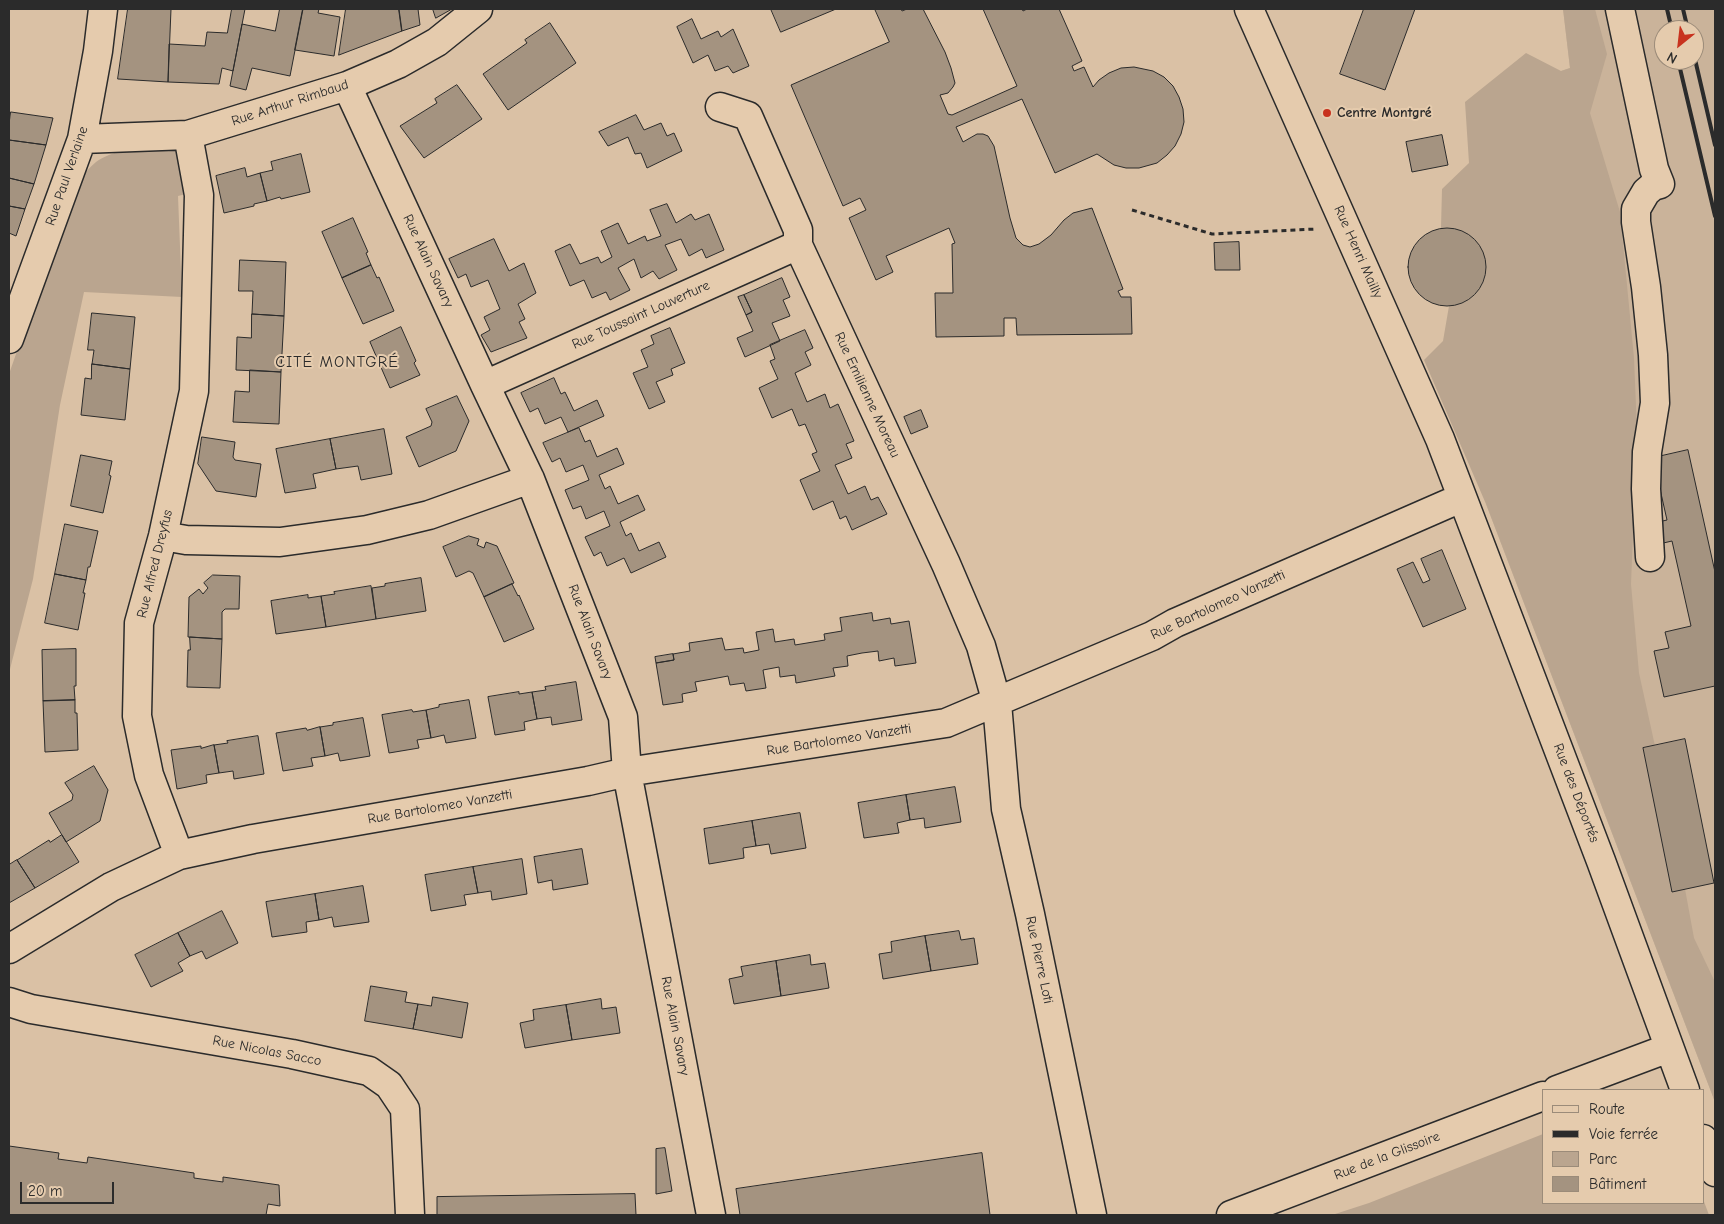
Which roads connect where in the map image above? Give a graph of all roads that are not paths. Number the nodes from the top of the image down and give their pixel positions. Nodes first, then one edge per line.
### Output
1 (104, 9) edge
2 (478, 9) edge
3 (1249, 9) edge
4 (1620, 9) edge
5 (347, 86) junction
6 (720, 107) dead end
7 (188, 135) junction
8 (82, 139) junction
9 (798, 238) junction
10 (9, 338) edge
11 (485, 385) junction
12 (530, 479) junction
13 (1461, 498) junction
14 (163, 536) junction
15 (1650, 557) dead end
16 (997, 703) junction
17 (627, 772) junction
18 (178, 855) junction
19 (9, 949) edge
20 (9, 1002) edge
21 (1669, 1048) junction
22 (1560, 1089) edge
23 (1685, 1089) edge
24 (1542, 1096) edge
25 (1704, 1142) edge
26 (1715, 1172) edge
27 (410, 1215) edge
28 (710, 1215) edge
29 (1092, 1215) edge
30 (1231, 1215) edge

1 - 8 street, Rue Paul Verlaine
2 - 5 street, Rue Arthur Rimbaud
3 - 13 street, Rue Henri Mailly
4 - 15 street
5 - 7 street, Rue Arthur Rimbaud
5 - 11 street, Rue Alain Savary
6 - 9 street, Rue Emilienne Moreau
7 - 8 street, Rue Arthur Rimbaud
7 - 14 street, Rue Alfred Dreyfus
8 - 10 street, Rue Paul Verlaine
9 - 11 street, Rue Toussaint Louverture
9 - 16 street, Rue Emilienne Moreau
11 - 12 street, Rue Alain Savary
12 - 14 street
12 - 17 street, Rue Alain Savary
13 - 16 street, Rue Bartolomeo Vanzetti
13 - 21 street, Rue des Déportés
14 - 18 street, Rue Alfred Dreyfus
16 - 17 street, Rue Bartolomeo Vanzetti
16 - 29 street, Rue Pierre Loti
17 - 18 street, Rue Bartolomeo Vanzetti
17 - 28 street, Rue Alain Savary
18 - 19 street
20 - 27 street, Rue Nicolas Sacco
21 - 22 street
21 - 23 street, Rue des Déportés
24 - 30 street, Rue de la Glissoire
25 - 26 street

